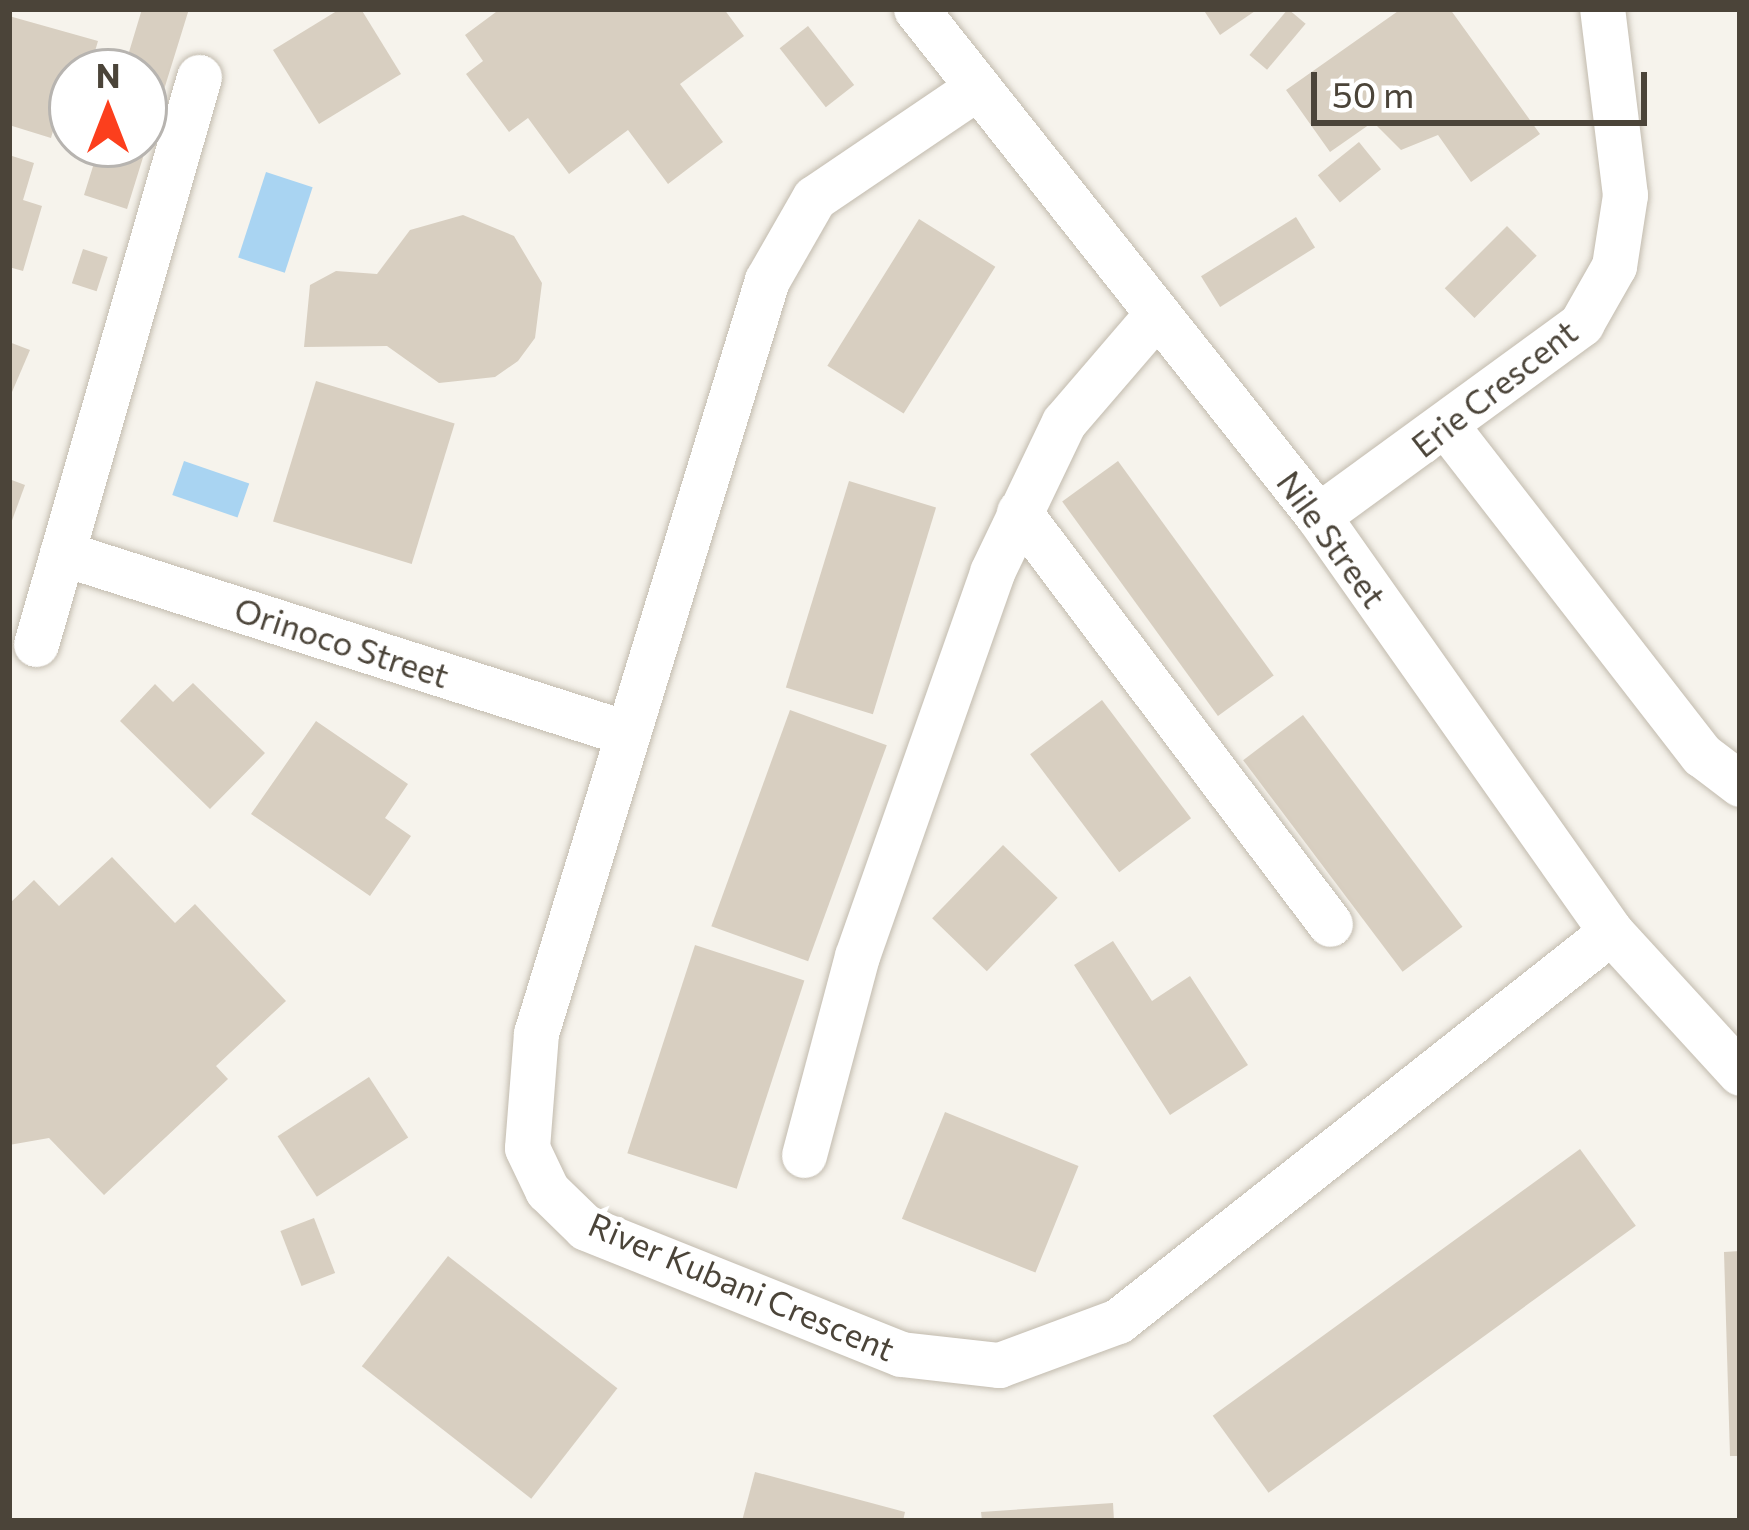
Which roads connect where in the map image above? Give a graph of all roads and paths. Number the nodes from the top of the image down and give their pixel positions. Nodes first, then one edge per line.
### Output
1 (916, 9) edge
2 (1602, 9) edge
3 (199, 77) dead end
4 (975, 89) junction
5 (1156, 315) junction
6 (1448, 428) junction
7 (1018, 512) junction
8 (1318, 516) junction
9 (62, 553) junction
10 (36, 644) dead end
11 (622, 732) junction
12 (1740, 784) edge
13 (1330, 923) dead end
14 (1611, 932) junction
15 (1740, 1073) edge
16 (804, 1155) dead end

1 - 4 street, Nile Street
2 - 6 street, Erie Crescent
3 - 9 street
4 - 5 street, Nile Street
4 - 11 street, River Kubani Crescent
5 - 7 street
5 - 8 street, Nile Street
6 - 8 street, Erie Crescent
6 - 12 street
7 - 13 street
7 - 16 street
8 - 14 street, Nile Street
9 - 10 street
9 - 11 street, Orinoco Street
11 - 14 street, River Kubani Crescent
14 - 15 street, Nile Street

